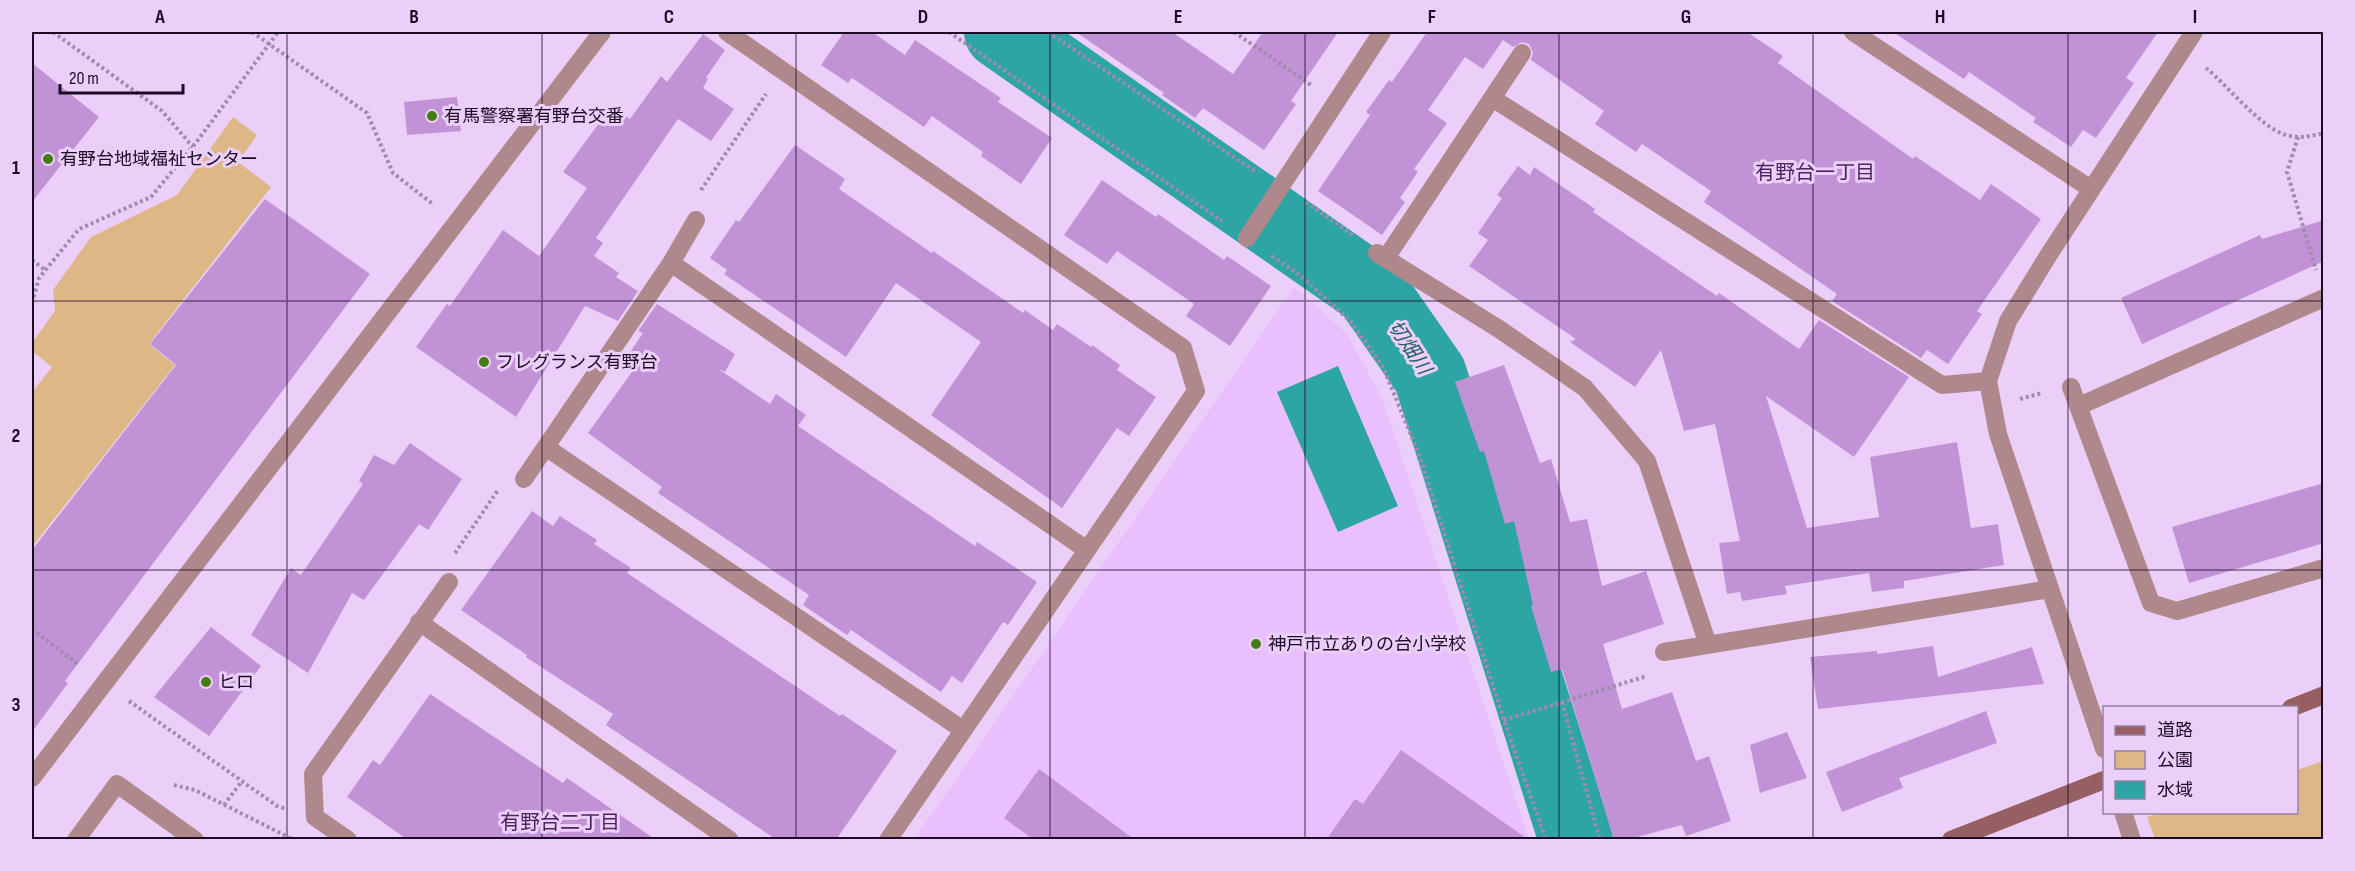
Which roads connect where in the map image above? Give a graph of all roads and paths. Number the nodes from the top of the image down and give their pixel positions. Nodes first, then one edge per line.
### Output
1 (53, 32) edge
2 (252, 32) edge
3 (278, 32) edge
4 (602, 32) edge
5 (728, 32) edge
6 (949, 32) edge
7 (963, 32) edge
8 (1048, 32) edge
9 (1234, 32) edge
10 (1382, 32) edge
11 (1853, 32) edge
12 (2194, 32) edge
13 (958, 38) junction
14 (269, 43) junction
15 (2183, 49) junction
16 (1522, 53) dead end
17 (782, 70) junction
18 (1492, 98) junction
19 (1336, 102) junction
20 (2324, 133) edge
21 (2298, 137) junction
22 (193, 147) junction
23 (2091, 189) junction
24 (1276, 193) junction
25 (456, 222) junction
26 (694, 223) joint
27 (1250, 233) junction
28 (1381, 256) junction
29 (32, 260) edge
30 (671, 263) junction
31 (45, 270) junction
32 (2317, 272) dead end
33 (2324, 298) edge
34 (32, 303) edge
35 (1988, 381) junction
36 (2074, 394) junction
37 (1993, 408) junction
38 (547, 448) junction
39 (526, 478) joint
40 (1087, 550) junction
41 (2324, 568) edge
42 (447, 584) joint
43 (2050, 589) junction
44 (419, 622) junction
45 (32, 629) edge
46 (1708, 645) junction
47 (1666, 652) joint
48 (104, 684) junction
49 (2324, 695) edge
50 (1562, 702) junction
51 (2296, 706) edge
52 (1504, 720) junction
53 (963, 730) junction
54 (2103, 746) edge
55 (32, 778) edge
56 (2103, 780) edge
57 (242, 781) junction
58 (224, 805) junction
59 (149, 806) junction
60 (278, 806) dead end
61 (2123, 814) edge
62 (76, 840) edge
63 (195, 840) edge
64 (293, 840) edge
65 (348, 840) edge
66 (730, 840) edge
67 (888, 840) edge
68 (1546, 840) edge
69 (1600, 840) edge
70 (1952, 840) edge
71 (2132, 840) edge

1 - 22 path
2 - 14 path
3 - 14 path
4 - 25 street
5 - 17 street
6 - 13 path
7 - 13 path
8 - 24 path
9 - 19 path
10 - 19 street
11 - 23 street
12 - 15 street
13 - 27 path
14 - 22 path
14 - 25 path
15 - 21 path
15 - 23 street
16 - 18 street
17 - 26 path
17 - 40 street
18 - 28 street
18 - 35 street
19 - 24 street
20 - 21 path
21 - 32 path
22 - 31 path
23 - 35 street
24 - 27 street
24 - 28 path
25 - 48 street
26 - 30 street
27 - 52 path
28 - 46 street
29 - 31 path
30 - 38 street
30 - 40 street
31 - 34 path
33 - 36 street
35 - 37 street
36 - 37 path
36 - 41 street
37 - 43 street
38 - 39 street
38 - 53 street
39 - 42 path
40 - 53 street
42 - 44 street
43 - 46 street
43 - 54 street
44 - 65 street
44 - 66 street
45 - 48 path
46 - 47 street
47 - 50 path
48 - 55 street
48 - 57 path
49 - 51 street
50 - 52 path
50 - 69 path
52 - 68 path
53 - 67 street
56 - 70 street
57 - 58 path
57 - 60 path
58 - 59 path
58 - 64 path
59 - 62 street
59 - 63 street
61 - 71 street

